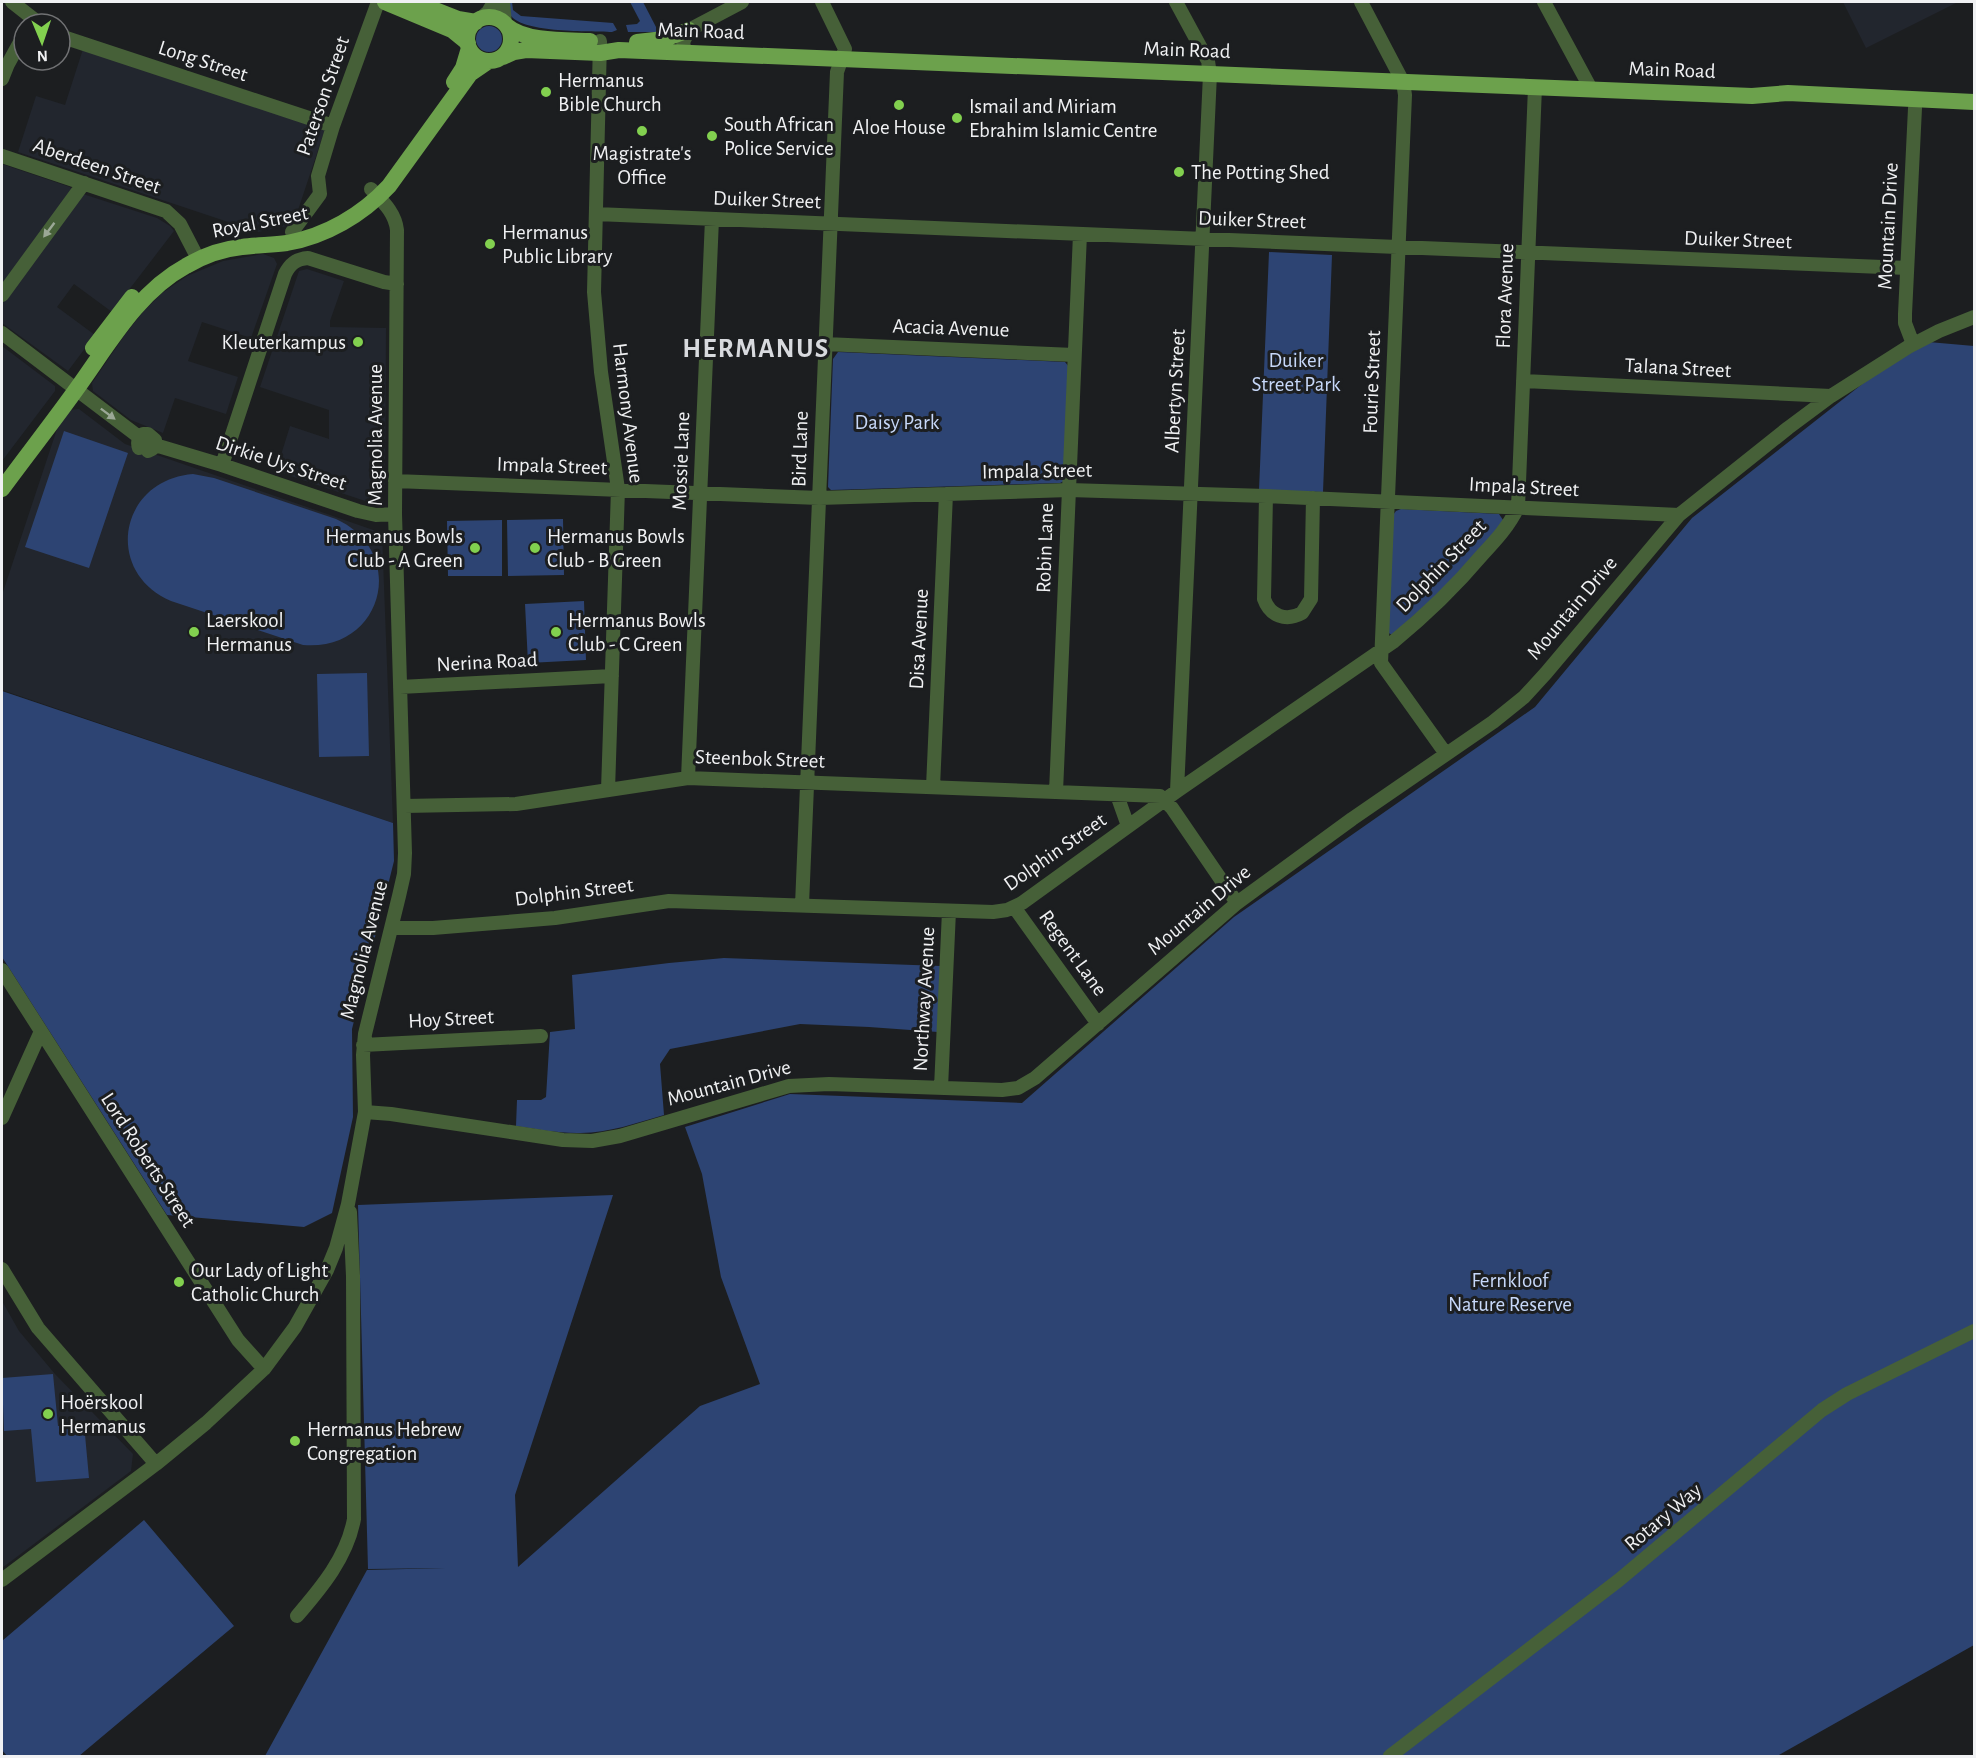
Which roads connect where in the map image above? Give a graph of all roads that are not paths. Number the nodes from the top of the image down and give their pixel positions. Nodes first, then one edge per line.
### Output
1 (378, 2) edge
2 (385, 2) edge
3 (415, 2) edge
4 (494, 2) edge
5 (503, 2) edge
6 (742, 2) edge
7 (822, 2) edge
8 (1176, 2) edge
9 (1361, 2) edge
10 (1547, 2) edge
11 (477, 21) junction
12 (506, 25) junction
13 (689, 30) junction
14 (72, 40) edge
15 (468, 45) junction
16 (600, 47) junction
17 (686, 52) junction
18 (12, 55) edge
19 (496, 59) junction
20 (842, 59) junction
21 (1210, 74) junction
22 (2, 79) edge
23 (1403, 81) junction
24 (1535, 87) junction
25 (1591, 89) junction
26 (1752, 96) junction
27 (1974, 102) edge
28 (1915, 108) junction
29 (1974, 112) edge
30 (333, 126) junction
31 (2, 156) edge
32 (84, 183) junction
33 (375, 193) junction
34 (596, 214) junction
35 (712, 219) junction
36 (830, 224) junction
37 (292, 232) junction
38 (1080, 234) junction
39 (1203, 239) junction
40 (1398, 247) junction
41 (194, 251) junction
42 (1528, 253) junction
43 (1907, 268) junction
44 (397, 284) junction
45 (2, 294) edge
46 (1974, 317) edge
47 (2, 333) edge
48 (825, 344) junction
49 (1913, 344) junction
50 (1074, 355) junction
51 (1523, 381) junction
52 (72, 387) junction
53 (1831, 396) junction
54 (222, 465) junction
55 (2, 472) edge
56 (395, 481) junction
57 (2, 489) edge
58 (618, 489) junction
59 (1069, 490) junction
60 (700, 492) junction
61 (1192, 493) junction
62 (946, 494) junction
63 (1266, 496) junction
64 (819, 498) junction
65 (1313, 498) junction
66 (1388, 501) junction
67 (1518, 507) junction
68 (395, 514) junction
69 (1679, 515) junction
70 (1382, 650) junction
71 (612, 676) junction
72 (400, 687) junction
73 (1446, 754) junction
74 (688, 778) junction
75 (808, 782) junction
76 (933, 787) junction
77 (608, 790) junction
78 (1177, 791) junction
79 (1056, 792) junction
80 (1117, 795) junction
81 (1164, 801) junction
82 (404, 806) junction
83 (1128, 826) junction
84 (1237, 903) junction
85 (802, 905) junction
86 (1014, 907) junction
87 (949, 911) junction
88 (391, 928) junction
89 (2, 970) edge
90 (1098, 1024) junction
91 (41, 1031) junction
92 (541, 1036) dead end
93 (363, 1045) junction
94 (941, 1088) junction
95 (365, 1112) junction
96 (2, 1118) edge
97 (348, 1204) junction
98 (2, 1269) edge
99 (327, 1270) junction
100 (353, 1276) junction
101 (1974, 1331) edge
102 (264, 1369) junction
103 (156, 1464) junction
104 (2, 1580) edge
105 (297, 1616) dead end
106 (1390, 1756) edge

1 - 30 street, Paterson Street
2 - 15 main road
3 - 11 main road, Main Road
4 - 11 street
5 - 12 street
6 - 13 street
7 - 20 street, Bird Lane
8 - 21 street, Albertyn Street
9 - 23 street, Fourie Street
10 - 25 street
11 - 12 main road, Main Road
11 - 15 main road
12 - 16 main road, Main Road
12 - 19 main road
13 - 16 main road
13 - 17 street
14 - 30 street, Long Street
15 - 19 main road
15 - 33 main road, Royal Street
16 - 17 main road, Main Road
16 - 19 main road, Main Road
16 - 34 street, Harmony Avenue
17 - 20 main road, Main Road
18 - 22 street
19 - 33 main road, Royal Street
20 - 21 main road, Main Road
20 - 36 street, Bird Lane
21 - 23 main road, Main Road
21 - 39 street, Albertyn Street
23 - 24 main road, Main Road
23 - 40 street, Fourie Street
24 - 25 main road, Main Road
24 - 42 street, Flora Avenue
25 - 26 main road, Main Road
26 - 27 main road, Main Road
26 - 28 main road, Main Road
28 - 29 main road, Main Road
28 - 43 street, Mountain Drive
30 - 37 street, Paterson Street
31 - 32 street, Aberdeen Street
32 - 41 street, Aberdeen Street
32 -> 45 street
33 - 37 main road, Royal Street
33 - 44 street, Magnolia Avenue
33 - 52 main road, Royal Street
34 - 35 street, Duiker Street
34 - 58 street, Harmony Avenue
35 - 36 street, Duiker Street
35 - 60 street, Mossie Lane
36 - 38 street, Duiker Street
36 - 48 street, Bird Lane
37 - 41 main road, Royal Street
38 - 39 street, Duiker Street
38 - 50 street, Robin Lane
39 - 40 street, Duiker Street
39 - 61 street, Albertyn Street
40 - 42 street, Duiker Street
40 - 66 street, Fourie Street
41 - 52 main road, Royal Street
42 - 43 street, Duiker Street
42 - 51 street, Flora Avenue
43 - 49 street, Mountain Drive
44 - 54 street
44 - 56 street, Magnolia Avenue
46 - 49 street, Mountain Drive
47 - 52 street, Dirkie Uys Street
48 - 50 street, Acacia Avenue
48 - 64 street, Bird Lane
49 - 53 street, Mountain Drive
50 - 59 street, Robin Lane
51 - 53 street, Talana Street
51 - 67 street, Flora Avenue
52 -> 54 street, Dirkie Uys Street
52 - 55 main road, Royal Street
52 - 57 main road, Royal Street
53 - 69 street, Mountain Drive
54 - 68 street, Dirkie Uys Street
56 - 58 street, Impala Street
56 - 68 street, Magnolia Avenue
58 - 60 street, Impala Street
58 - 71 street, Harmony Avenue
59 - 61 street, Impala Street
59 - 62 street, Impala Street
59 - 79 street, Robin Lane
60 - 64 street, Impala Street
60 - 74 street, Mossie Lane
61 - 63 street, Impala Street
61 - 78 street, Albertyn Street
62 - 64 street, Impala Street
62 - 76 street, Disa Avenue
63 - 65 street, Impala Street
63 - 65 street
64 - 75 street, Bird Lane
65 - 66 street, Impala Street
66 - 67 street, Impala Street
66 - 70 street, Fourie Street
67 - 69 street, Impala Street
67 - 70 street, Dolphin Street
68 - 72 street, Magnolia Avenue
69 - 73 street, Mountain Drive
70 - 73 street, Fourie Street
70 - 78 street, Dolphin Street
71 - 72 street, Nerina Road
71 - 77 street, Harmony Avenue
72 - 82 street, Magnolia Avenue
73 - 84 street, Mountain Drive
74 - 75 street, Steenbok Street
74 - 77 street, Steenbok Street
75 - 76 street, Steenbok Street
75 - 85 street, Bird Lane
76 - 79 street, Steenbok Street
77 - 82 street, Steenbok Street
78 - 81 street, Dolphin Street
79 - 80 street, Steenbok Street
80 - 81 street, Steenbok Street
80 - 83 street
81 - 83 street, Dolphin Street
81 - 84 street
82 - 88 street, Magnolia Avenue
83 - 86 street, Dolphin Street
84 - 90 street, Mountain Drive
85 - 87 street, Dolphin Street
85 - 88 street, Dolphin Street
86 - 87 street, Dolphin Street
86 - 90 street, Regent Lane
87 - 94 street, Northway Avenue
88 - 93 street, Magnolia Avenue
89 - 91 street, Lord Roberts Street
90 - 94 street, Mountain Drive
91 - 96 street
91 - 102 street, Lord Roberts Street
92 - 93 street, Hoy Street
93 - 95 street, Magnolia Avenue
94 - 95 street, Mountain Drive
95 - 97 street, Magnolia Avenue
97 - 99 street, Magnolia Avenue
97 - 100 street
98 - 103 street
99 - 100 street
99 - 102 street, Magnolia Avenue
100 - 105 street
101 - 106 street, Rotary Way
102 - 103 street, Magnolia Avenue
103 - 104 street, Magnolia Avenue

